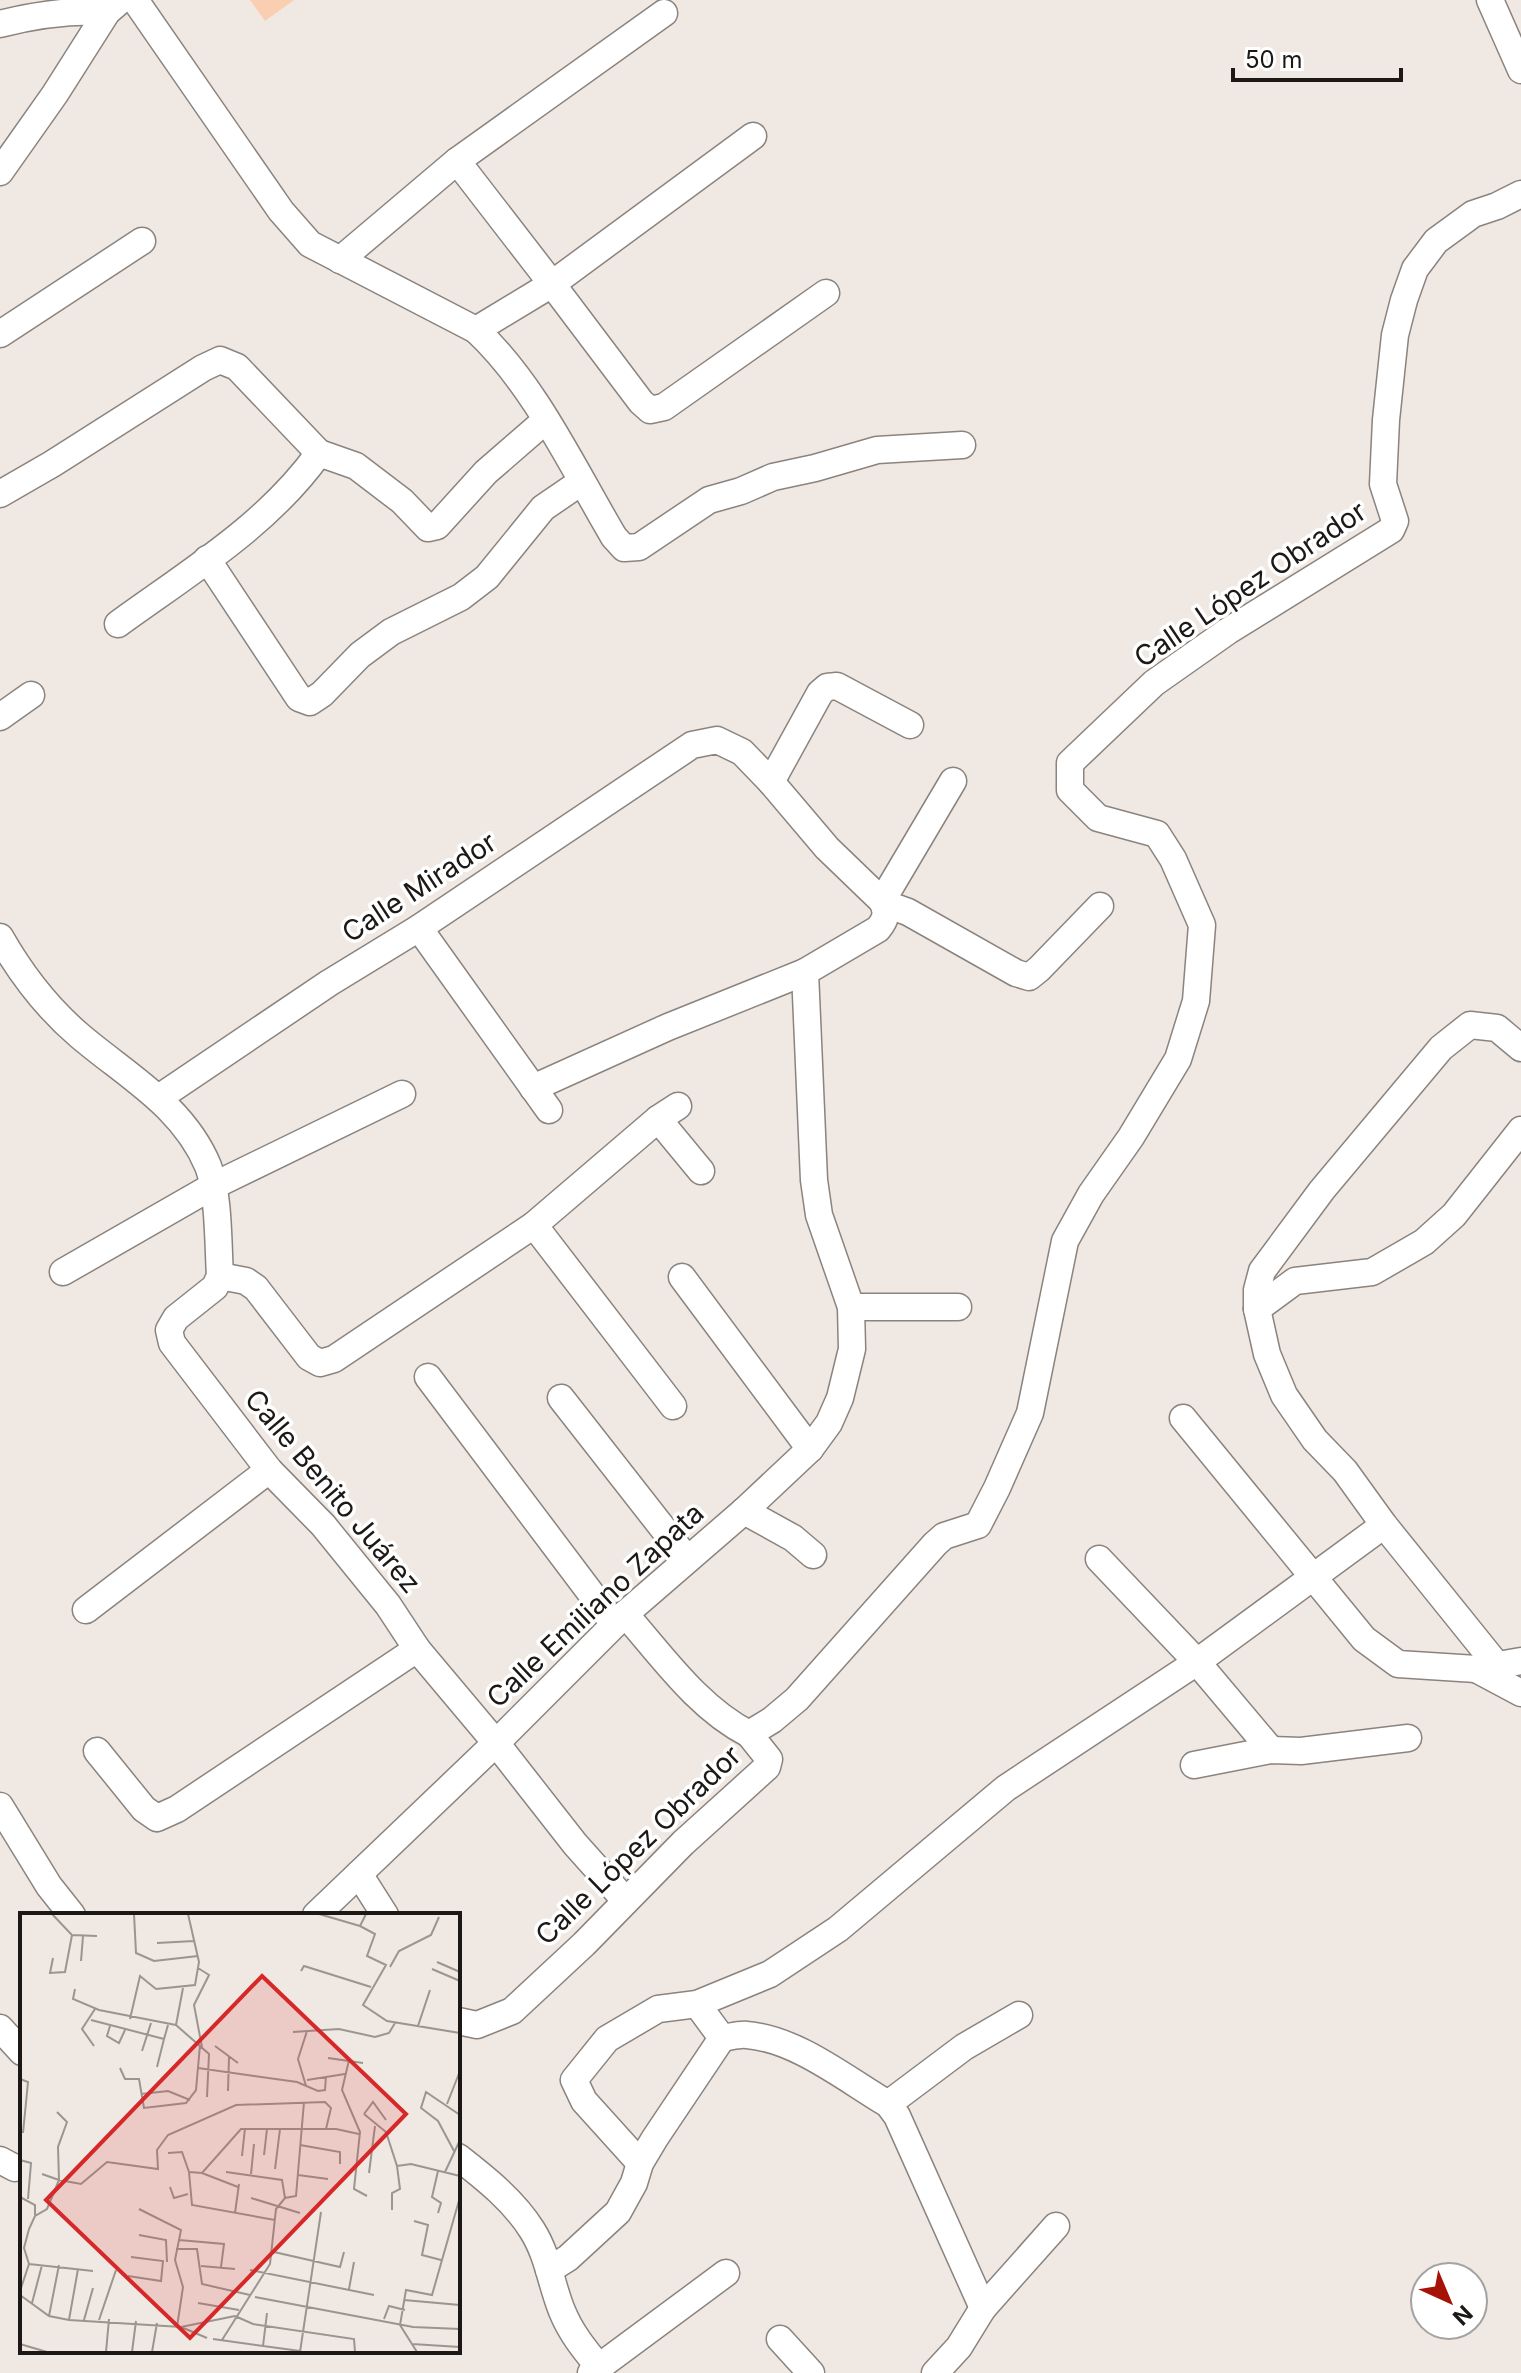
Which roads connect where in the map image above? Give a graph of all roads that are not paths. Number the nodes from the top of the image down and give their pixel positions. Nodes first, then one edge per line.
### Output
1 (135, 0) edge
2 (1490, 0) edge
3 (114, 6) edge
4 (664, 13) dead end
5 (0, 24) edge
6 (1521, 70) edge
7 (753, 136) dead end
8 (457, 161) junction
9 (0, 172) edge
10 (1521, 194) edge
11 (142, 241) dead end
12 (340, 260) junction
13 (552, 284) junction
14 (826, 293) dead end
15 (476, 330) junction
16 (0, 334) edge
17 (546, 420) junction
18 (962, 445) dead end
19 (319, 453) junction
20 (581, 482) junction
21 (0, 494) edge
22 (207, 559) junction
23 (118, 624) dead end
24 (31, 695) dead end
25 (0, 717) edge
26 (910, 725) dead end
27 (953, 781) dead end
28 (771, 782) junction
29 (885, 905) junction
30 (1100, 906) dead end
31 (419, 928) junction
32 (0, 937) edge
33 (805, 972) junction
34 (1521, 1048) edge
35 (533, 1088) junction
36 (402, 1094) dead end
37 (160, 1097) junction
38 (549, 1110) dead end
39 (1521, 1130) edge
40 (701, 1171) dead end
41 (213, 1186) junction
42 (534, 1225) junction
43 (63, 1272) dead end
44 (220, 1276) junction
45 (682, 1277) dead end
46 (851, 1307) junction
47 (958, 1307) dead end
48 (1257, 1309) junction
49 (428, 1377) dead end
50 (561, 1398) dead end
51 (673, 1406) dead end
52 (1183, 1418) dead end
53 (810, 1449) junction
54 (269, 1470) junction
55 (744, 1511) junction
56 (1384, 1525) junction
57 (813, 1555) dead end
58 (687, 1559) junction
59 (1099, 1559) dead end
60 (1313, 1576) junction
61 (86, 1610) dead end
62 (620, 1619) junction
63 (417, 1649) junction
64 (1197, 1662) junction
65 (1498, 1664) edge
66 (1521, 1693) edge
67 (749, 1734) junction
68 (1408, 1738) dead end
69 (496, 1743) junction
70 (1271, 1750) junction
71 (97, 1751) dead end
72 (1194, 1765) dead end
73 (0, 1806) edge
74 (359, 1874) junction
75 (625, 1900) junction
76 (70, 1913) edge
77 (318, 1913) edge
78 (384, 1913) edge
79 (697, 2004) junction
80 (1019, 2015) dead end
81 (460, 2022) edge
82 (0, 2028) edge
83 (722, 2038) junction
84 (20, 2050) edge
85 (888, 2104) junction
86 (460, 2159) edge
87 (0, 2160) edge
88 (640, 2163) junction
89 (20, 2167) edge
90 (1056, 2226) dead end
91 (549, 2270) junction
92 (726, 2273) dead end
93 (983, 2308) junction
94 (780, 2339) dead end
95 (595, 2370) edge
96 (811, 2373) edge
97 (935, 2373) edge

1 - 12 street
2 - 6 street
3 - 5 street
3 - 9 street
4 - 8 street
7 - 13 street
8 - 12 street
8 - 13 street
10 - 67 street, Calle López Obrador
11 - 16 street
12 - 15 street
13 - 14 street
13 - 15 street
15 - 17 street
17 - 19 street
17 - 20 street
18 - 20 street
19 - 21 street
19 - 22 street
20 - 22 street
22 - 23 street
24 - 25 street
26 - 28 street
27 - 29 street
28 - 29 street
28 - 31 street, Calle Mirador
29 - 30 street
29 - 33 street
31 - 35 street
31 - 37 street, Calle Mirador
32 - 37 street
33 - 35 street
33 - 46 street, Calle Emiliano Zapata
34 - 48 street
35 - 38 street
36 - 41 street
37 - 41 street
39 - 48 street
40 - 42 street
41 - 43 street
41 - 44 street
42 - 44 street
42 - 51 street
44 - 54 street, Calle Benito Juárez
45 - 53 street
46 - 47 street
46 - 53 street, Calle Emiliano Zapata
48 - 56 street
49 - 62 street
50 - 58 street
52 - 60 street
53 - 55 street, Calle Emiliano Zapata
54 - 61 street
54 - 63 street, Calle Benito Juárez
55 - 57 street
55 - 58 street, Calle Emiliano Zapata
56 - 60 street
56 - 65 street
58 - 62 street, Calle Emiliano Zapata
59 - 64 street
60 - 64 street
60 - 65 street
62 - 67 street
62 - 69 street, Calle Emiliano Zapata
63 - 69 street, Calle Benito Juárez
63 - 71 street
64 - 70 street
64 - 79 street
65 - 66 street
67 - 75 street, Calle López Obrador
68 - 70 street
69 - 74 street, Calle Emiliano Zapata
69 - 75 street, Calle Benito Juárez
70 - 72 street
73 - 76 street
74 - 77 street, Calle Emiliano Zapata
74 - 78 street
75 - 81 street, Calle López Obrador
79 - 83 street
79 - 88 street
80 - 85 street
82 - 84 street
83 - 85 street
83 - 88 street
85 - 93 street
86 - 91 street
87 - 89 street
88 - 91 street
90 - 93 street
91 - 95 street
92 - 95 street
93 - 97 street
94 - 96 street

